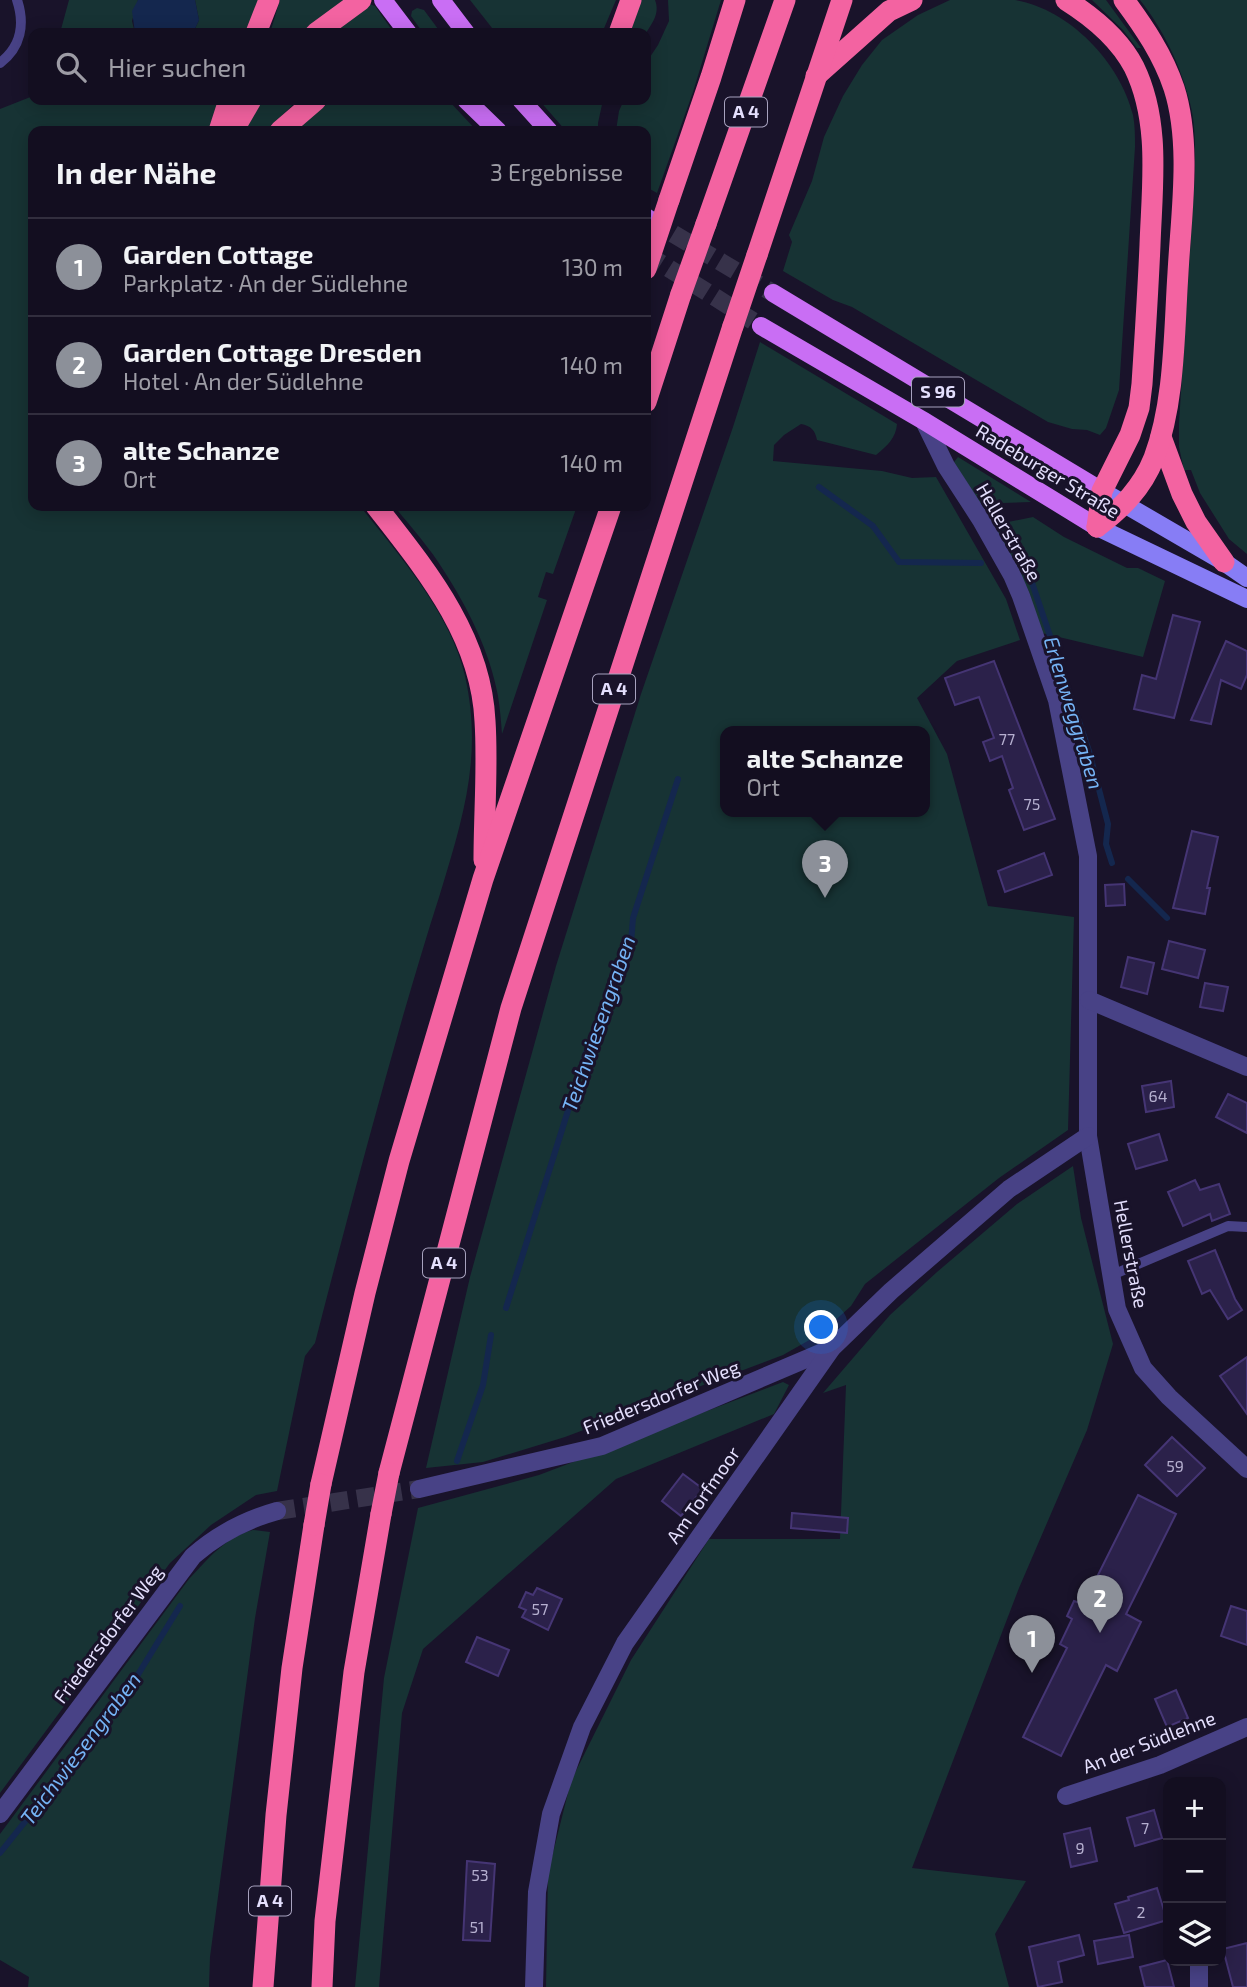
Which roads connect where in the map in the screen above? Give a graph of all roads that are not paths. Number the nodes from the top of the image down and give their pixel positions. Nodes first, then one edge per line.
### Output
1 (17, 0) edge
2 (269, 0) edge
3 (361, 0) edge
4 (383, 0) edge
5 (441, 0) edge
6 (631, 0) edge
7 (735, 0) edge
8 (785, 0) edge
9 (842, 0) edge
10 (912, 0) edge
11 (1066, 0) edge
12 (1124, 0) edge
13 (258, 28) edge
14 (323, 28) edge
15 (404, 28) edge
16 (462, 28) edge
17 (621, 28) edge
18 (0, 63) edge
19 (814, 78) junction
20 (227, 105) edge
21 (247, 105) edge
22 (310, 105) edge
23 (471, 105) edge
24 (526, 105) edge
25 (221, 126) edge
26 (236, 126) edge
27 (286, 126) edge
28 (493, 126) edge
29 (544, 126) edge
30 (651, 254) edge
31 (774, 293) tunnel mouth
32 (761, 326) tunnel mouth
33 (651, 387) edge
34 (924, 421) junction
35 (1161, 437) junction
36 (1102, 491) junction
37 (1126, 503) junction
38 (380, 511) edge
39 (609, 511) edge
40 (1097, 527) junction
41 (1224, 562) junction
42 (1247, 578) edge
43 (1247, 598) edge
44 (483, 879) junction
45 (1090, 1000) junction
46 (1247, 1068) edge
47 (1088, 1136) junction
48 (1247, 1227) edge
49 (1112, 1275) junction
50 (832, 1348) junction
51 (1247, 1469) edge
52 (419, 1489) tunnel mouth
53 (277, 1511) tunnel mouth
54 (1247, 1727) edge
55 (1066, 1796) dead end
56 (0, 1814) edge
57 (1199, 1966) edge
58 (263, 1987) edge
59 (322, 1987) edge
60 (534, 1987) edge
61 (1199, 1987) edge

1 - 18 lane
2 - 13 highway
3 - 14 highway
4 - 15 main road
5 - 16 main road
6 - 17 highway
7 - 30 highway, bridge
8 - 33 highway, A 4, bridge
9 - 19 highway, A 4
10 - 19 highway
11 - 36 highway
12 - 35 highway
19 - 59 highway, A 4, bridge
20 - 25 highway
21 - 26 highway
22 - 27 highway
23 - 28 main road
24 - 29 main road
31 - 36 main road, Radeburger Straße / S 96
32 - 34 main road, Radeburger Straße / S 96
34 - 40 main road, Radeburger Straße / S 96
34 - 45 street, Hellerstraße
35 - 37 highway
35 - 41 highway
36 - 37 main road, Radeburger Straße / S 96
36 - 40 highway
37 - 40 highway
37 - 41 main road, Radeburger Straße / S 96
38 - 44 highway
39 - 44 highway, A 4
40 - 43 main road, Radeburger Straße / S 96
41 - 42 main road, Radeburger Straße / S 96
44 - 58 highway, A 4, bridge
45 - 46 street
45 - 47 street, Hellerstraße
47 - 49 street, Hellerstraße
47 - 50 street, Am Torfmoor
48 - 49 lane
49 - 51 street, Hellerstraße
50 - 52 street, Friedersdorfer Weg
50 - 60 street, Am Torfmoor
53 - 56 street, Friedersdorfer Weg
54 - 55 street, An der Südlehne
57 - 61 street

